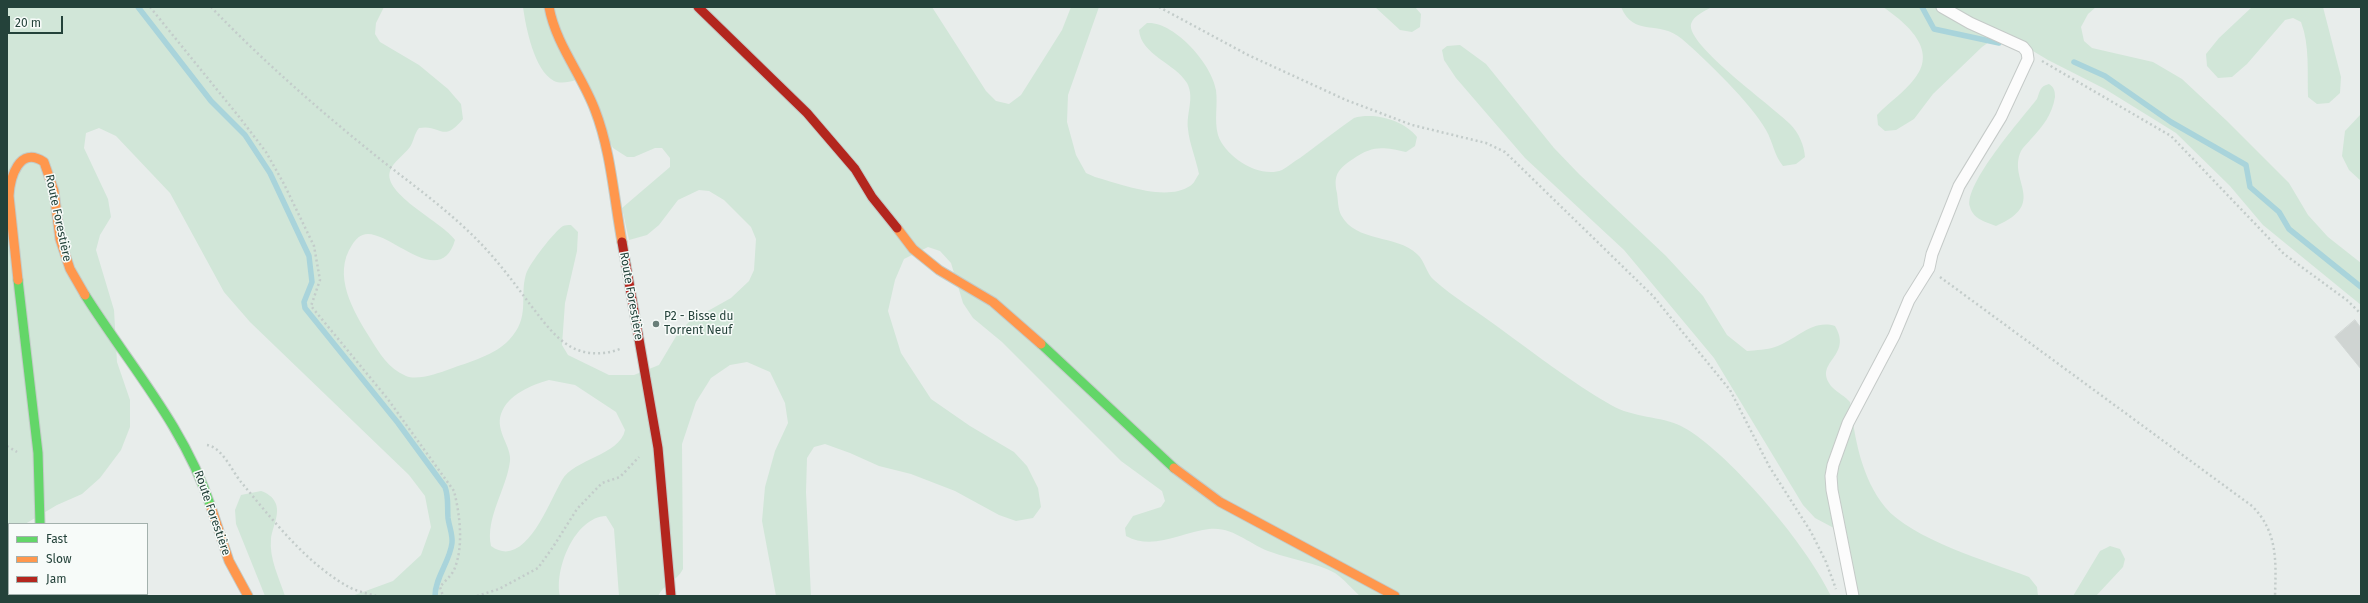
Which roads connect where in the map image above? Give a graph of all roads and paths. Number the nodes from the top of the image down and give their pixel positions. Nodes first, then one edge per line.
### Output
1 (150, 7) edge
2 (211, 7) edge
3 (549, 7) edge
4 (698, 7) edge
5 (1159, 7) edge
6 (1942, 7) edge
7 (2028, 57) junction
8 (1929, 268) junction
9 (2361, 314) edge
10 (639, 341) junction
11 (656, 438) junction
12 (189, 451) junction
13 (40, 523) edge
14 (1838, 592) dead end
15 (248, 596) edge
16 (376, 596) edge
17 (443, 596) edge
18 (477, 596) edge
19 (671, 596) edge
20 (1395, 596) edge
21 (1854, 596) edge
22 (2275, 596) edge

1 - 17 path
2 - 10 path
3 - 10 street, Route Forestière
4 - 20 street
5 - 14 path
6 - 7 lane
7 - 8 lane
7 - 9 path
8 - 21 lane
8 - 22 path
10 - 11 street, Route Forestière
11 - 18 path
11 - 19 street, Route Forestière
12 - 13 street, Route Forestière
12 - 15 street, Route Forestière
12 - 16 path

